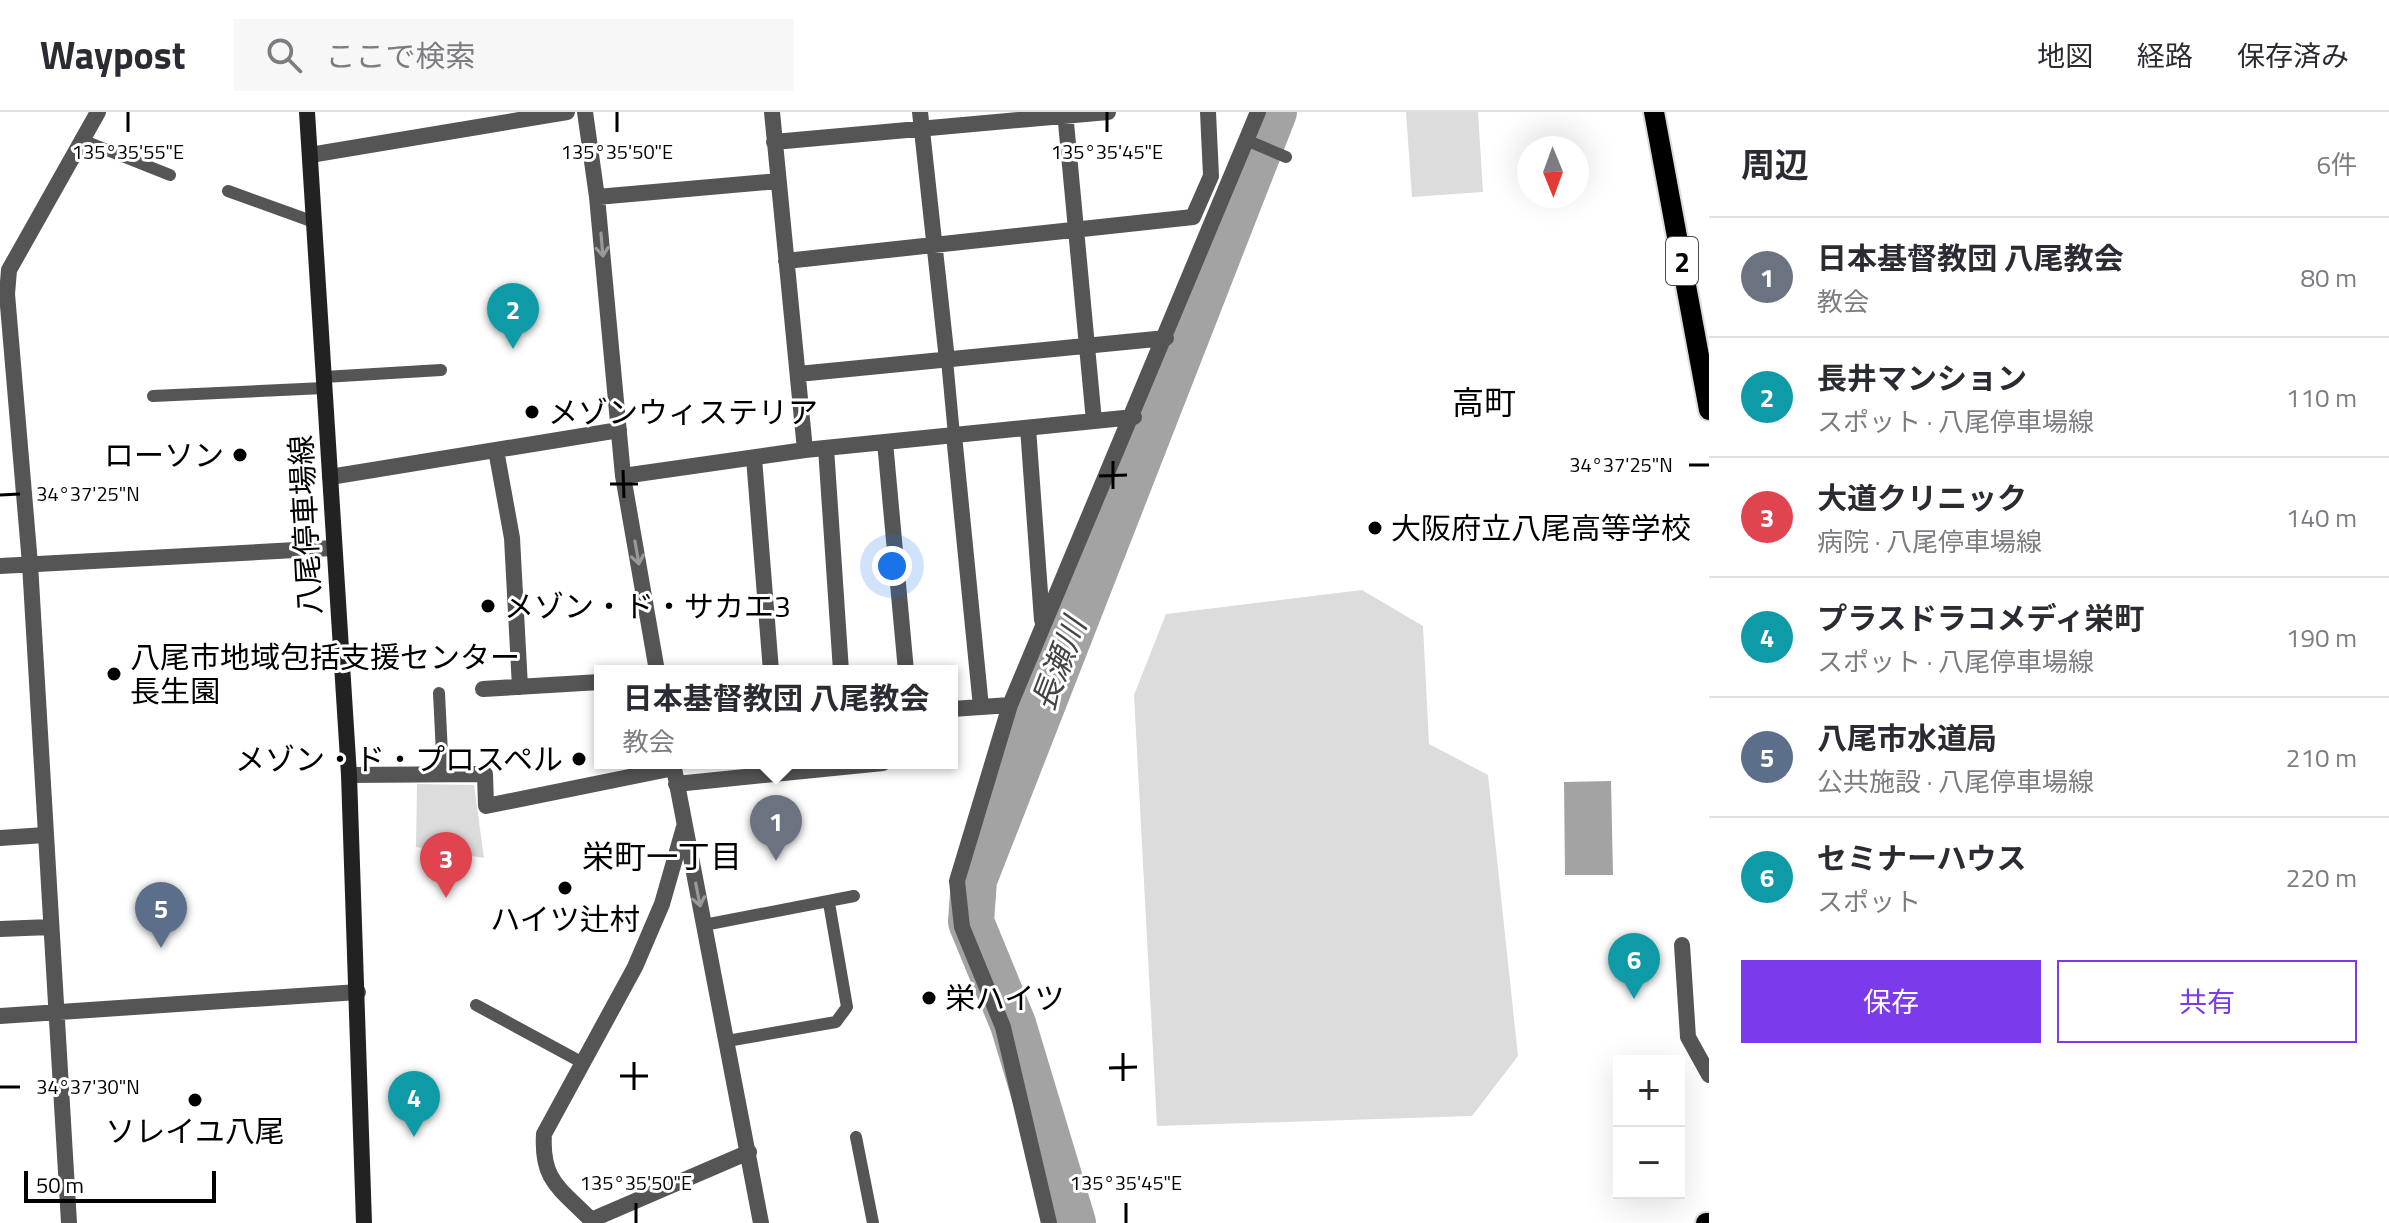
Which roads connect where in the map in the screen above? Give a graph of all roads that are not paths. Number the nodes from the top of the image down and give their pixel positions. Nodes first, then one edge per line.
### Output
1 (98, 112) edge
2 (307, 112) edge
3 (567, 112) edge
4 (585, 112) edge
5 (772, 112) edge
6 (1108, 112) edge
7 (1208, 112) edge
8 (1258, 112) edge
9 (1654, 112) edge
10 (1065, 114) edge
11 (921, 120) edge
12 (82, 140) junction
13 (1248, 141) junction
14 (774, 142) junction
15 (310, 155) junction
16 (1286, 157) dead end
17 (170, 175) dead end
18 (778, 181) junction
19 (228, 191) dead end
20 (597, 197) junction
21 (314, 222) junction
22 (1076, 230) junction
23 (934, 246) junction
24 (786, 261) junction
25 (3, 294) edge
26 (1702, 334) edge
27 (1166, 338) junction
28 (1086, 346) junction
29 (947, 360) junction
30 (441, 370) dead end
31 (798, 374) junction
32 (324, 382) junction
33 (153, 396) dead end
34 (1709, 410) edge
35 (1134, 417) junction
36 (1094, 421) junction
37 (1028, 428) junction
38 (619, 430) junction
39 (954, 435) junction
40 (885, 442) junction
41 (826, 448) junction
42 (496, 450) junction
43 (805, 450) junction
44 (754, 458) junction
45 (623, 476) junction
46 (330, 477) junction
47 (333, 548) junction
48 (30, 564) junction
49 (0, 566) edge
50 (1043, 625) junction
51 (656, 665) edge
52 (771, 665) edge
53 (841, 665) edge
54 (905, 665) edge
55 (594, 682) edge
56 (520, 687) junction
57 (483, 689) dead end
58 (439, 693) dead end
59 (1010, 705) junction
60 (981, 707) junction
61 (958, 709) edge
62 (726, 769) edge
63 (674, 771) edge
64 (443, 774) junction
65 (349, 775) junction
66 (684, 827) junction
67 (45, 835) junction
68 (0, 838) edge
69 (854, 896) dead end
70 (829, 903) junction
71 (704, 925) junction
72 (50, 927) junction
73 (0, 929) edge
74 (1682, 945) dead end
75 (358, 992) junction
76 (476, 1005) dead end
77 (54, 1014) junction
78 (0, 1016) edge
79 (727, 1041) junction
80 (583, 1063) junction
81 (1709, 1075) edge
82 (856, 1137) dead end
83 (749, 1152) junction
84 (593, 1222) edge
85 (69, 1223) edge
86 (364, 1223) edge
87 (761, 1223) edge
88 (873, 1223) edge
89 (1049, 1223) edge

1 - 12 street
2 - 15 main road, 八尾停車場線
3 - 15 street
4 - 20 street
5 - 14 street
6 - 10 street
7 - 22 street
8 - 13 street
9 - 26 main road, 2
10 - 11 street
10 - 22 street
11 - 14 street
11 - 23 street
12 - 17 lane
12 - 25 street
13 - 16 lane
13 - 27 street
14 - 18 street
15 - 21 main road, 八尾停車場線
18 - 20 street
18 - 24 street
19 - 21 lane
20 -> 38 street
21 - 32 main road, 八尾停車場線
22 - 23 street
22 - 28 street
23 - 24 street
23 - 29 street
24 - 31 street
25 - 48 street
26 - 34 main road, 2
27 - 28 street
27 - 35 street
28 - 29 street
28 - 36 street
29 - 31 street
29 - 39 lane
30 - 32 lane
31 - 43 street
32 - 33 lane
32 - 46 main road, 八尾停車場線
35 - 36 street
35 - 50 street
36 - 37 street
37 - 39 street
37 - 50 street
38 - 42 street
38 - 45 street
39 - 40 street
39 - 60 street
40 - 41 street
40 - 54 street
41 - 43 street
41 - 53 street
42 - 46 street
42 - 56 street
43 - 44 street
44 - 45 street
44 - 52 street
45 -> 51 street
46 - 47 main road, 八尾停車場線
47 - 48 street
47 - 65 main road, 八尾停車場線
48 - 49 street
48 - 67 street
50 - 59 street
55 - 56 street
56 - 57 street
58 - 64 lane
59 - 60 street
59 - 89 street
60 - 61 street
62 - 63 street
63 - 64 street
63 - 66 street
64 - 65 street
65 - 75 main road, 八尾停車場線
66 -> 71 street
66 - 80 street
67 - 68 street
67 - 72 street
69 - 70 lane
70 - 71 lane
70 - 79 lane
71 - 79 street
72 - 73 street
72 - 77 street
74 - 81 street
75 - 77 street
75 - 86 main road, 八尾停車場線
76 - 80 lane
77 - 78 street
77 - 85 street
79 - 83 street
80 - 84 street
82 - 88 lane
83 - 84 street
83 - 87 street

